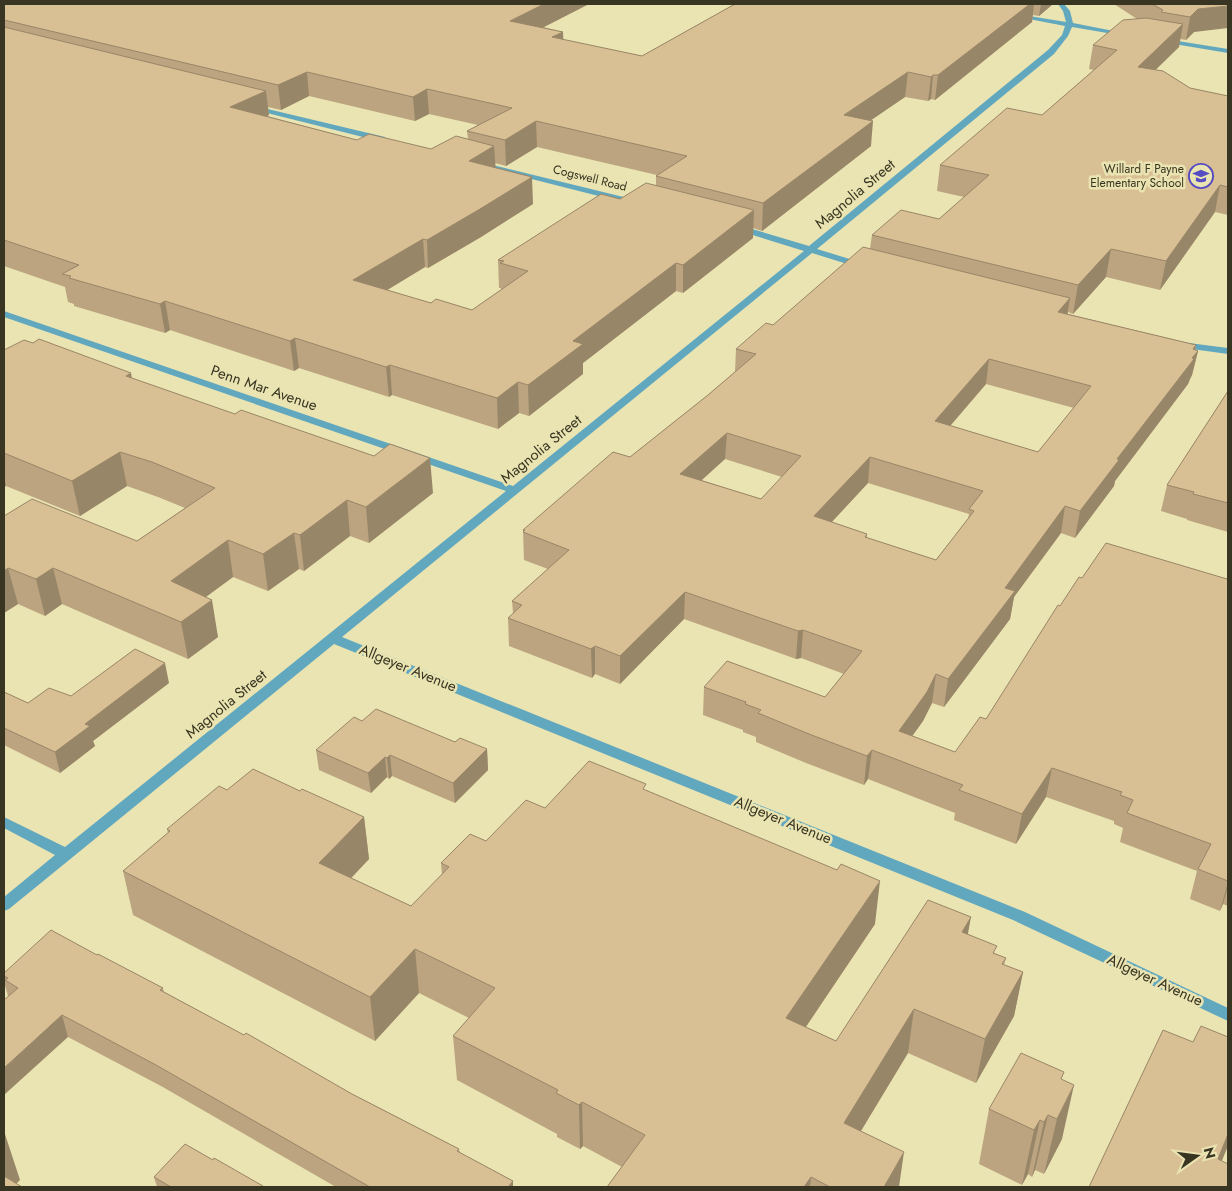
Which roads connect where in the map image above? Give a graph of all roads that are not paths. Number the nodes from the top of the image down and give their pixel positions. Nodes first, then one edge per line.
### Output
1 (1061, 4) edge
2 (1012, 15) edge
3 (1070, 25) junction
4 (1135, 36) edge
5 (1154, 39) edge
6 (1228, 51) edge
7 (247, 106) edge
8 (391, 141) edge
9 (466, 160) edge
10 (644, 204) edge
11 (726, 224) edge
12 (810, 250) junction
13 (869, 268) edge
14 (4, 314) edge
15 (1172, 343) edge
16 (1228, 351) edge
17 (514, 490) junction
18 (332, 638) junction
19 (4, 822) edge
20 (65, 854) junction
21 (4, 905) edge
22 (1228, 1015) edge

1 - 3 street
2 - 3 street
3 - 4 street
3 - 12 street, Magnolia Street
5 - 6 street
7 - 8 street
9 - 10 street, Cogswell Road
11 - 12 street
12 - 13 street
12 - 17 street, Magnolia Street
14 - 17 street, Penn Mar Avenue
15 - 16 street
17 - 18 street, Magnolia Street
18 - 20 street, Magnolia Street
18 - 22 street, Allgeyer Avenue
19 - 20 street
20 - 21 street, Magnolia Street

